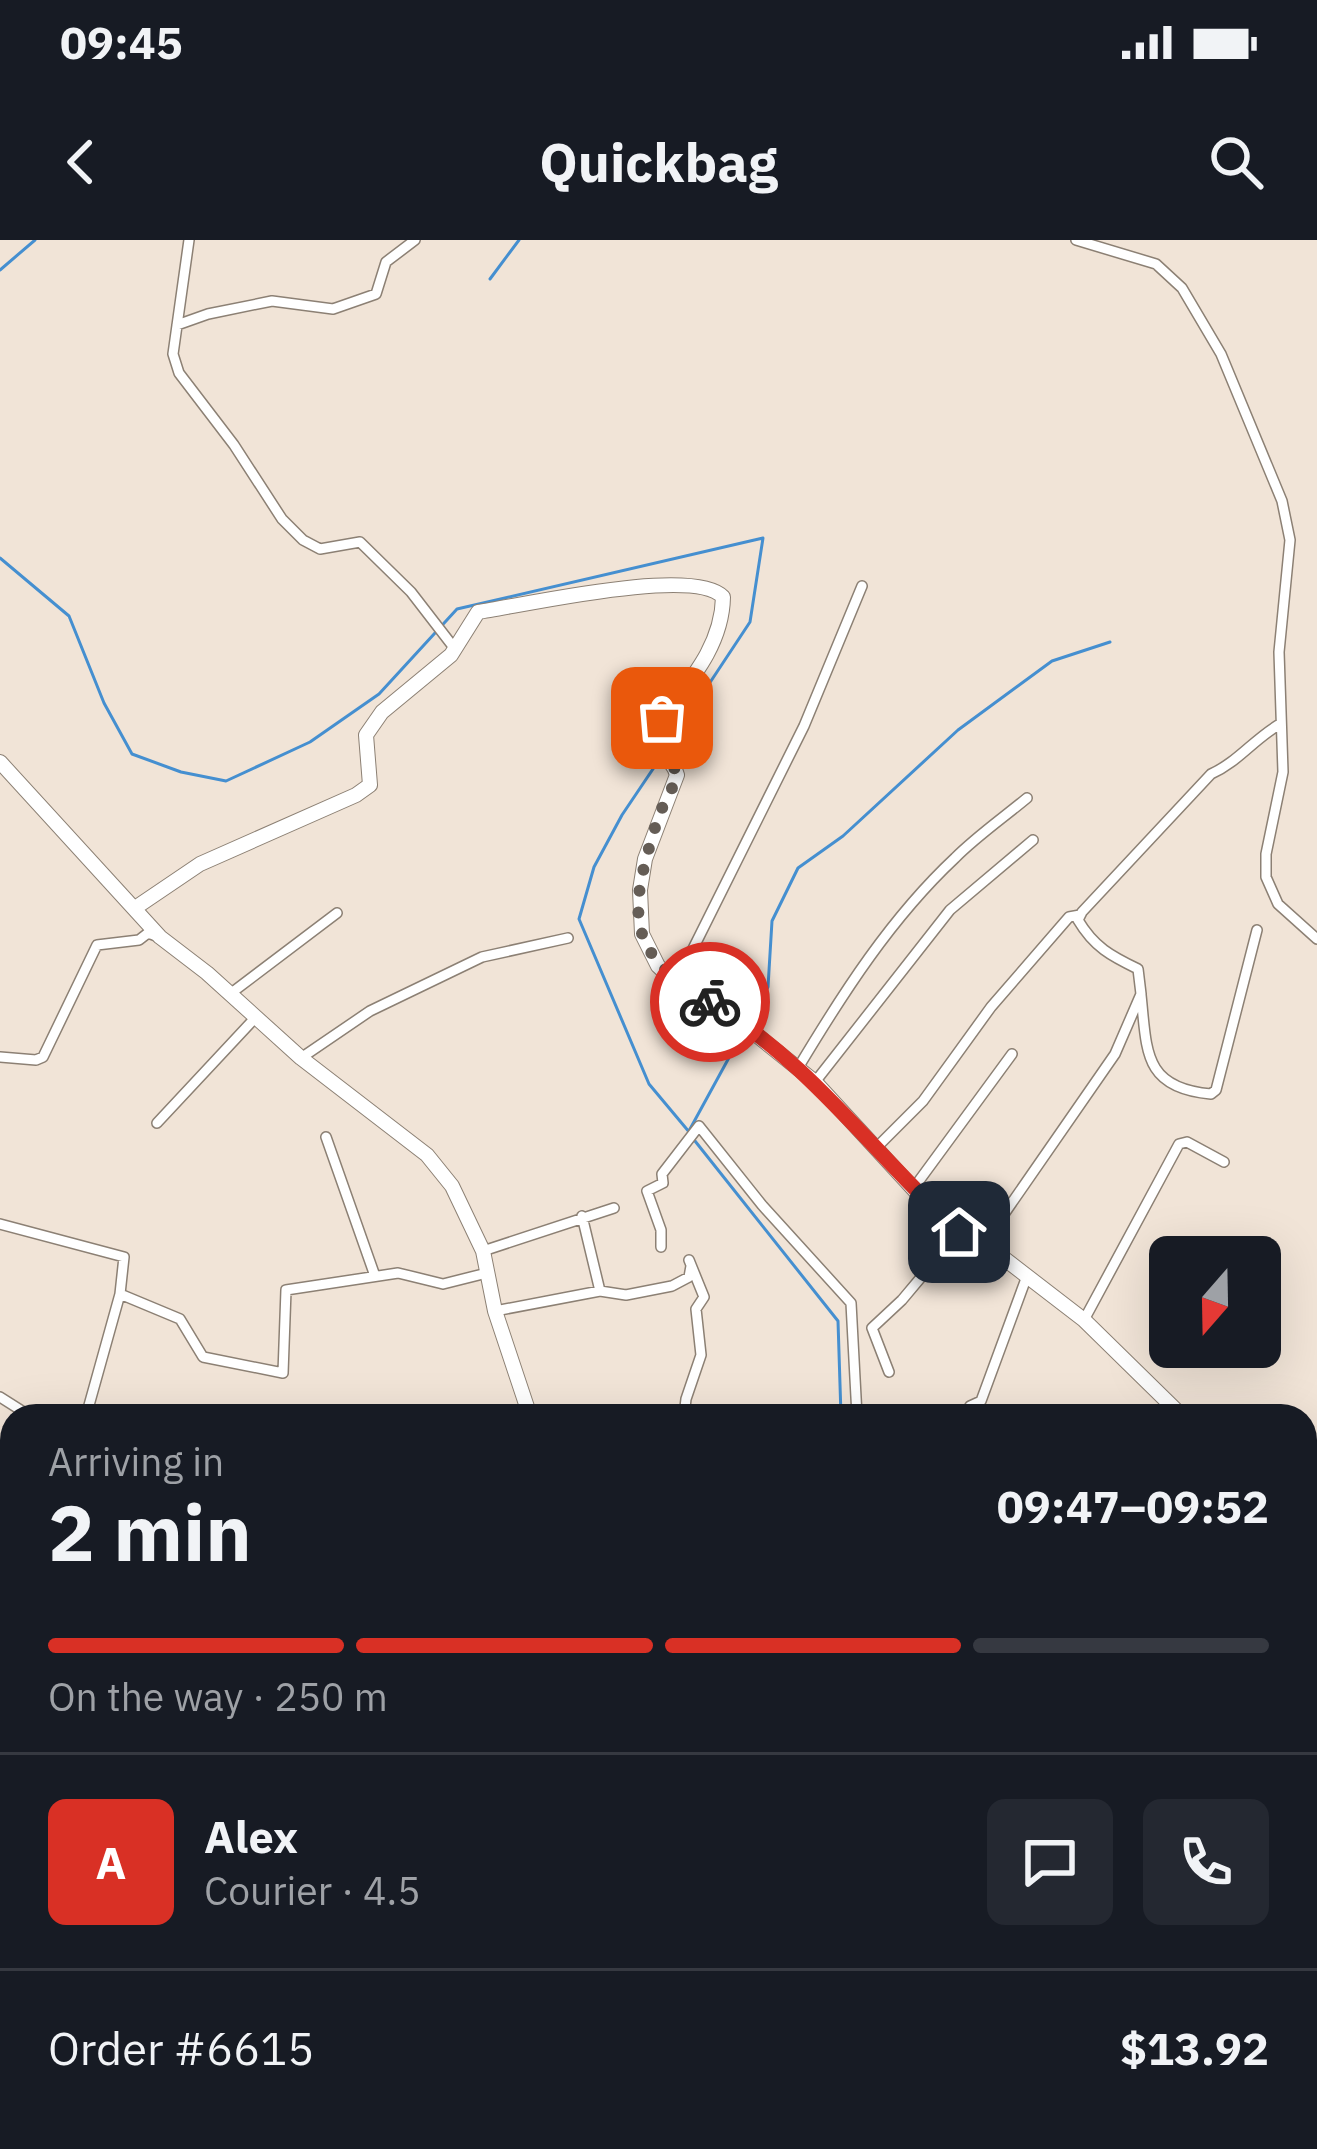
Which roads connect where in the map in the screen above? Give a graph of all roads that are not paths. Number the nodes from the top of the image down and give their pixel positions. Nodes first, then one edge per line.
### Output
1 (189, 240) edge
2 (415, 240) edge
3 (1076, 240) edge
4 (177, 326) junction
5 (862, 586) dead end
6 (455, 649) junction
7 (1280, 724) junction
8 (1, 766) edge
9 (1027, 798) dead end
10 (1034, 840) dead end
11 (135, 908) junction
12 (337, 913) dead end
13 (1081, 915) junction
14 (1257, 929) dead end
15 (1315, 933) edge
16 (160, 937) junction
17 (568, 938) dead end
18 (676, 983) junction
19 (230, 994) junction
20 (1141, 994) junction
21 (256, 1017) junction
22 (1012, 1054) dead end
23 (0, 1057) edge
24 (301, 1058) junction
25 (798, 1068) junction
26 (815, 1082) junction
27 (157, 1124) dead end
28 (326, 1137) dead end
29 (876, 1148) junction
30 (1224, 1162) dead end
31 (913, 1189) junction
32 (614, 1208) dead end
33 (582, 1216) junction
34 (0, 1224) edge
35 (959, 1232) junction
36 (985, 1243) junction
37 (662, 1247) dead end
38 (483, 1251) junction
39 (487, 1273) junction
40 (375, 1276) junction
41 (1028, 1276) junction
42 (600, 1291) junction
43 (120, 1294) junction
44 (495, 1311) junction
45 (1084, 1320) junction
46 (889, 1372) dead end
47 (89, 1404) edge
48 (526, 1404) edge
49 (685, 1404) edge
50 (856, 1404) edge
51 (974, 1404) edge
52 (1170, 1404) edge

1 - 4 street
2 - 4 street
3 - 7 street
4 - 6 street
5 - 18 street
6 - 11 street
6 - 18 street
7 - 13 street
7 - 15 street
8 - 11 street
9 - 25 street
10 - 26 street
11 - 16 street
12 - 19 street
13 - 20 street
13 - 29 street
14 - 20 street
16 - 19 street
16 - 23 street
17 - 24 street
18 - 25 street
19 - 21 street
20 - 36 street
21 - 24 street
21 - 27 street
22 - 31 street
24 - 38 street
25 - 26 street
26 - 29 street
28 - 40 street
29 - 31 street
30 - 45 street
31 - 35 street
32 - 33 street
33 - 38 street
33 - 42 street
34 - 43 street
35 - 36 street
35 - 46 street
36 - 41 street
37 - 50 street
38 - 39 street
39 - 40 street
39 - 44 street
40 - 43 street
41 - 45 street
41 - 51 street
42 - 44 street
42 - 49 street
43 - 47 street
44 - 48 street
45 - 52 street

